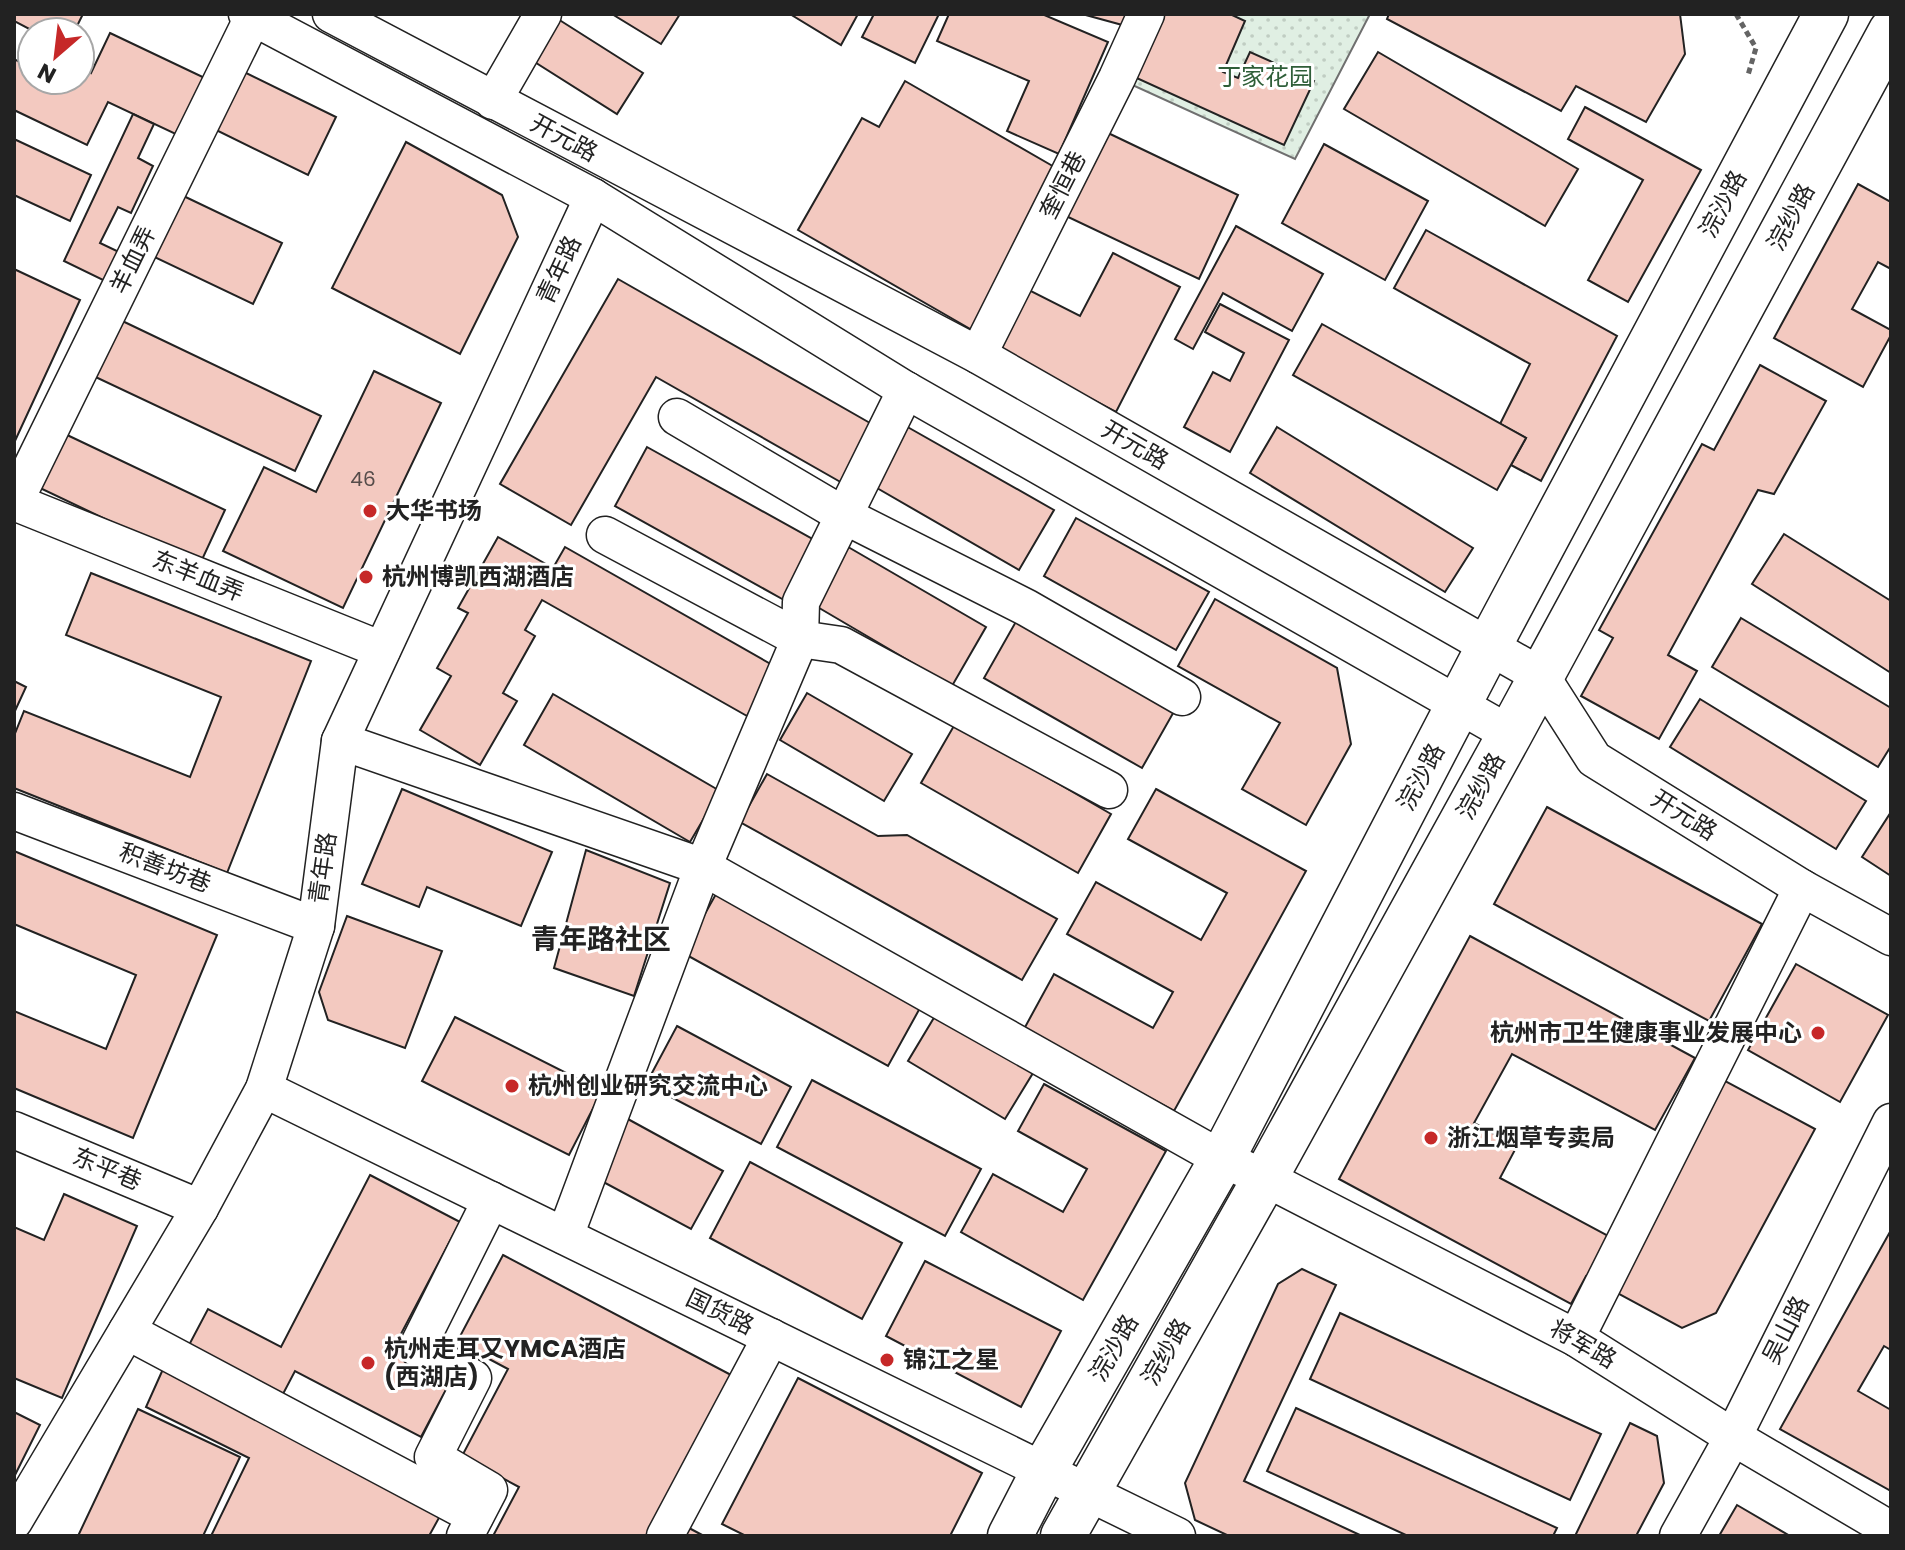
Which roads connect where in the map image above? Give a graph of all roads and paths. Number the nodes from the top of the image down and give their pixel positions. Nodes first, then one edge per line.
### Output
1 (331, 14) edge
2 (543, 14) edge
3 (1146, 14) edge
4 (1736, 14) edge
5 (1826, 14) edge
6 (250, 15) edge
7 (1891, 31) edge
8 (1756, 48) dead end
9 (493, 101) junction
10 (593, 197) junction
11 (978, 355) junction
12 (906, 390) junction
13 (677, 417) dead end
14 (17, 489) edge
15 (845, 516) junction
16 (605, 535) dead end
17 (800, 639) junction
18 (1489, 646) junction
19 (382, 650) junction
20 (1541, 676) junction
21 (1182, 697) dead end
22 (1459, 706) junction
23 (1510, 734) junction
24 (340, 741) junction
25 (1109, 790) dead end
26 (14, 811) edge
27 (703, 867) junction
28 (1802, 888) junction
29 (316, 926) junction
30 (1891, 937) edge
31 (264, 1089) junction
32 (1891, 1122) edge
33 (14, 1130) edge
34 (1222, 1159) junction
35 (1265, 1178) junction
36 (491, 1200) junction
37 (200, 1208) junction
38 (565, 1236) junction
39 (127, 1331) junction
40 (771, 1337) junction
41 (1576, 1338) junction
42 (1733, 1437) junction
43 (1044, 1470) junction
44 (1087, 1491) junction
45 (14, 1521) edge
46 (470, 1526) edge
47 (1891, 1530) edge
48 (665, 1536) edge
49 (1010, 1536) edge
50 (1063, 1536) edge
51 (1177, 1536) edge
52 (1678, 1536) edge

1 - 9 street, 开元路
2 - 9 street
3 - 11 street, 奎恒巷
4 - 8 path
5 - 18 main road, 浣沙路
6 - 10 street, 开元路
6 - 14 street, 羊血弄
7 - 20 main road, 浣纱路
9 - 11 street, 开元路
10 - 12 street, 开元路
10 - 19 street, 青年路
11 - 18 street, 开元路
12 - 15 street
12 - 22 street, 开元路
13 - 15 street
14 - 19 street, 东羊血弄
15 - 17 street
15 - 21 street
16 - 17 street
17 - 25 street
17 - 27 street
18 - 20 street, 开元路
18 - 22 main road, 浣沙路
19 - 24 street, 青年路
20 - 23 main road, 浣纱路
20 - 28 street, 开元路
22 - 23 street, 开元路
22 - 34 main road, 浣沙路
23 - 35 main road, 浣纱路
24 - 27 street, 将军路
24 - 29 street, 青年路
26 - 29 street, 积善坊巷
27 - 34 street, 将军路
27 - 38 street
28 - 30 street, 开元路
28 - 41 street
29 - 31 street, 青年路
31 - 36 street, 国货路
31 - 37 street, 青年路
32 - 42 street, 吴山路
33 - 37 street, 东平巷
34 - 35 street, 将军路
34 - 43 main road, 浣沙路
35 - 41 street, 将军路
35 - 44 main road, 浣纱路
36 - 38 street, 国货路
36 - 46 street
37 - 39 street, 青年路
38 - 40 street, 国货路
39 - 45 street, 青年路
39 - 46 street
40 - 43 street, 国货路
40 - 48 street
41 - 42 street, 将军路
42 - 47 street, 将军路
42 - 52 street, 吴山路
43 - 44 street, 国货路
43 - 49 main road, 浣沙路
44 - 50 main road, 浣纱路
44 - 51 street, 国货路

